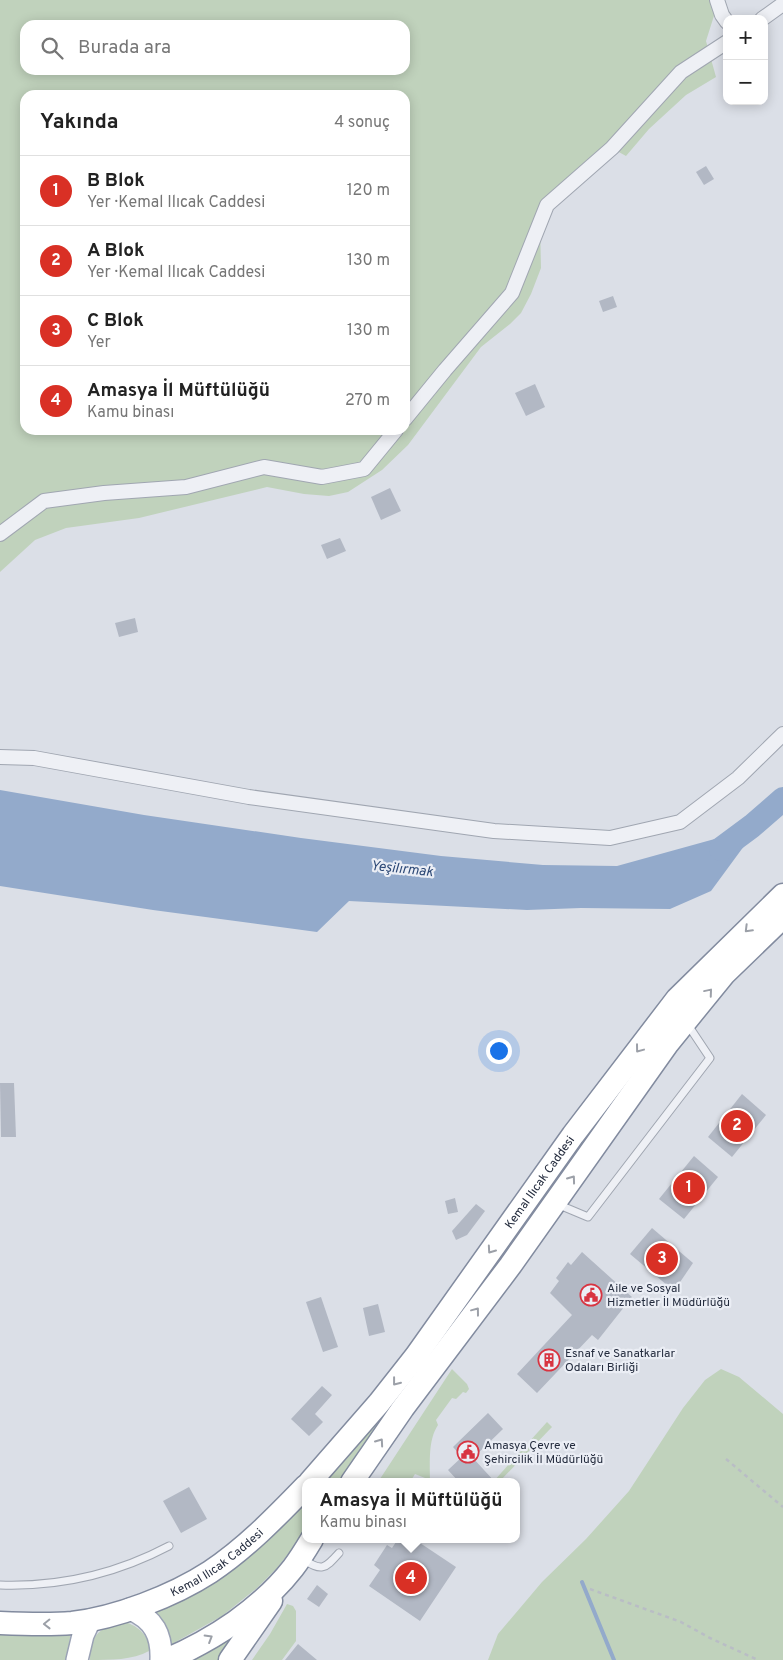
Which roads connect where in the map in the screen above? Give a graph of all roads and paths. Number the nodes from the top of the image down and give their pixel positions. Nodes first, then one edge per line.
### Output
1 (717, 0) edge
2 (783, 4) edge
3 (768, 15) edge
4 (723, 16) edge
5 (723, 45) edge
6 (410, 413) edge
7 (392, 435) edge
8 (0, 534) edge
9 (783, 734) edge
10 (0, 757) edge
11 (783, 895) edge
12 (783, 917) edge
13 (685, 1021) junction
14 (555, 1203) junction
15 (726, 1458) dead end
16 (313, 1478) edge
17 (355, 1478) edge
18 (302, 1490) edge
19 (783, 1508) edge
20 (309, 1543) edge
21 (169, 1546) dead end
22 (339, 1552) dead end
23 (296, 1564) junction
24 (0, 1585) edge
25 (590, 1588) dead end
26 (122, 1612) junction
27 (90, 1620) junction
28 (0, 1623) edge
29 (77, 1660) edge
30 (161, 1660) edge
31 (166, 1660) edge
32 (230, 1660) edge
33 (758, 1660) edge

1 - 4 street
2 - 3 street
5 - 6 street
7 - 8 street
9 - 10 street
11 -> 16 highway, Kemal Ilıcak Caddesi
13 -> 12 highway, Kemal Ilıcak Caddesi
14 -> 13 highway, Kemal Ilıcak Caddesi
13 - 14 lane
17 -> 14 highway, Kemal Ilıcak Caddesi
15 - 19 path
18 - 26 highway, Kemal Ilıcak Caddesi
20 - 23 highway
21 - 24 lane
22 - 23 lane
31 -> 23 highway
23 - 32 highway
25 - 33 path
26 - 27 highway, Kemal Ilıcak Caddesi
26 - 30 main road
27 -> 28 highway, Kemal Ilıcak Caddesi
27 - 29 main road

